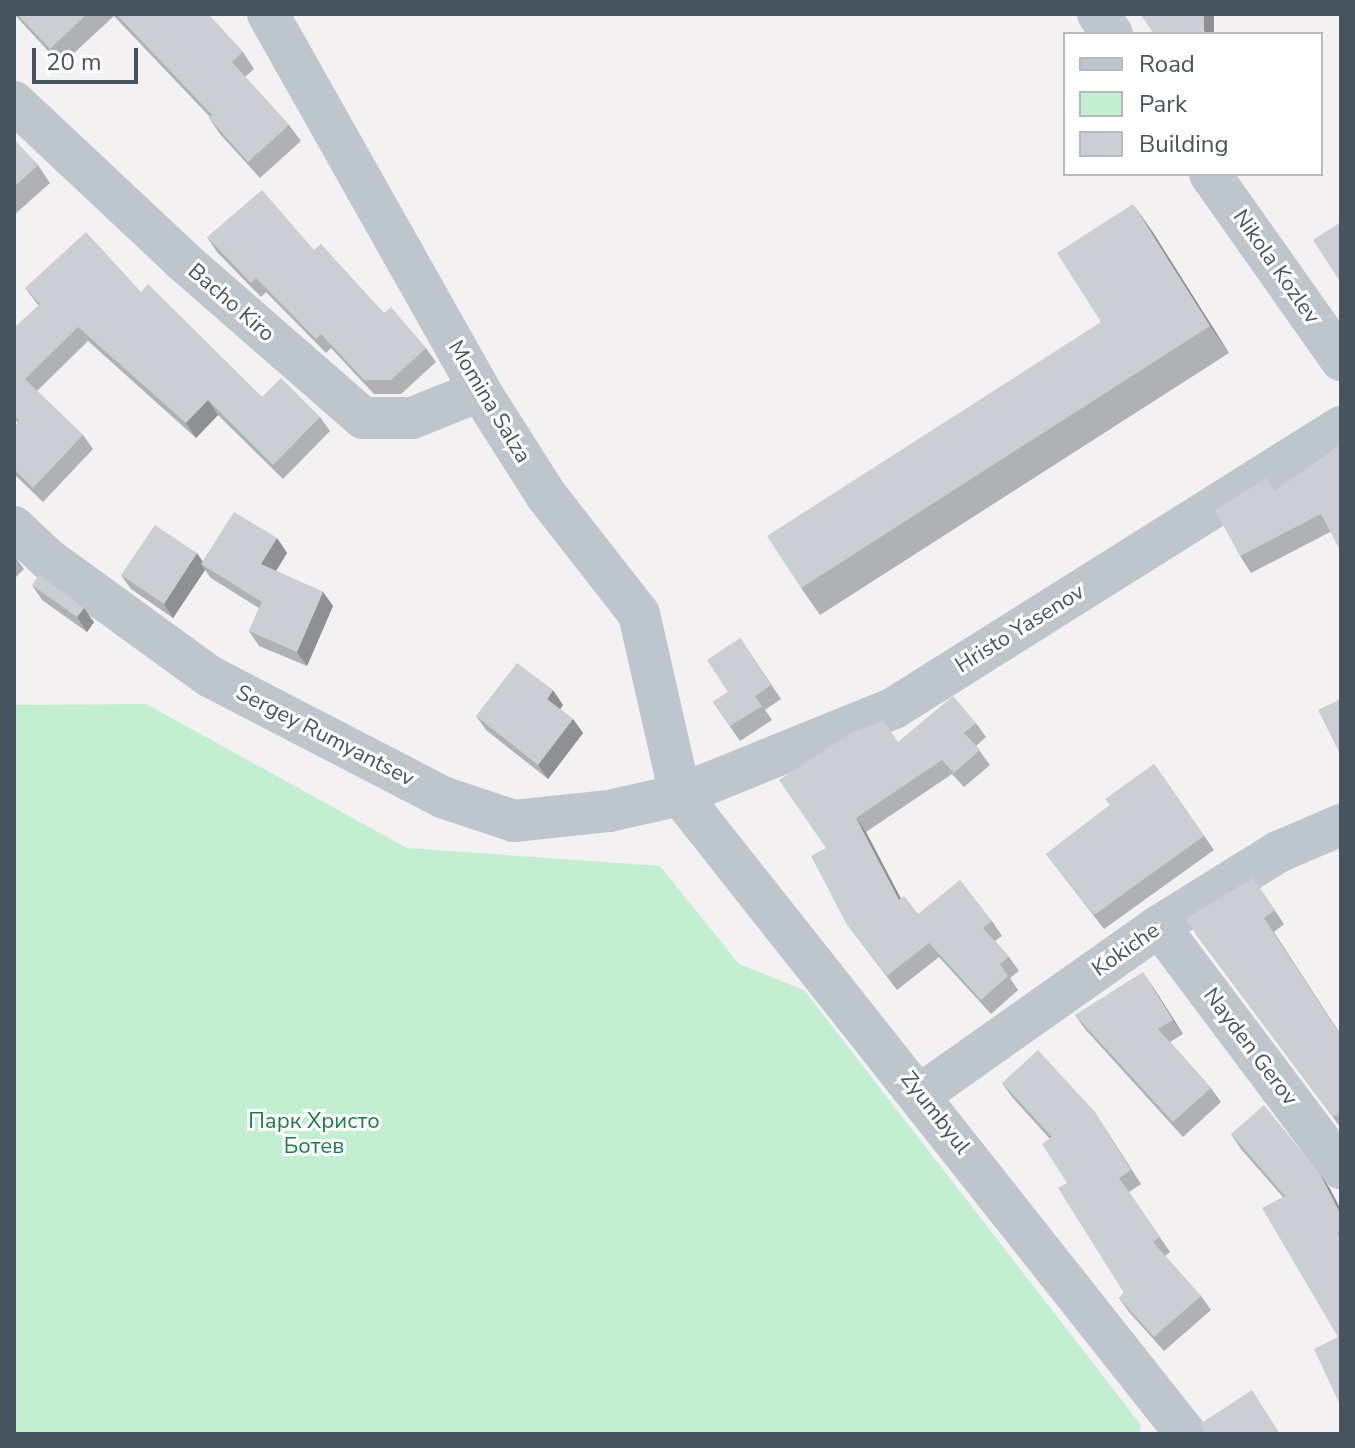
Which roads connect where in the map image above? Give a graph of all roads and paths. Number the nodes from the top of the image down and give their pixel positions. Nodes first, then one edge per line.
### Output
1 (268, 14) edge
2 (1098, 14) edge
3 (1111, 32) edge
4 (14, 102) edge
5 (1211, 176) edge
6 (1341, 360) edge
7 (480, 391) junction
8 (1341, 427) edge
9 (14, 527) edge
10 (680, 795) junction
11 (1341, 825) edge
12 (1159, 926) junction
13 (921, 1094) junction
14 (1341, 1168) edge
15 (1186, 1434) edge

1 - 7 street, Momina Salza
2 - 3 street
4 - 7 street, Bacho Kiro
5 - 6 street, Nikola Kozlev
7 - 10 street, Momina Salza
8 - 10 street, Hristo Yasenov
9 - 10 street, Sergey Rumyantsev
10 - 13 street, Zyumbyul
11 - 12 street, Kokiche
12 - 13 street, Kokiche
12 - 14 street, Nayden Gerov
13 - 15 street, Zyumbyul

